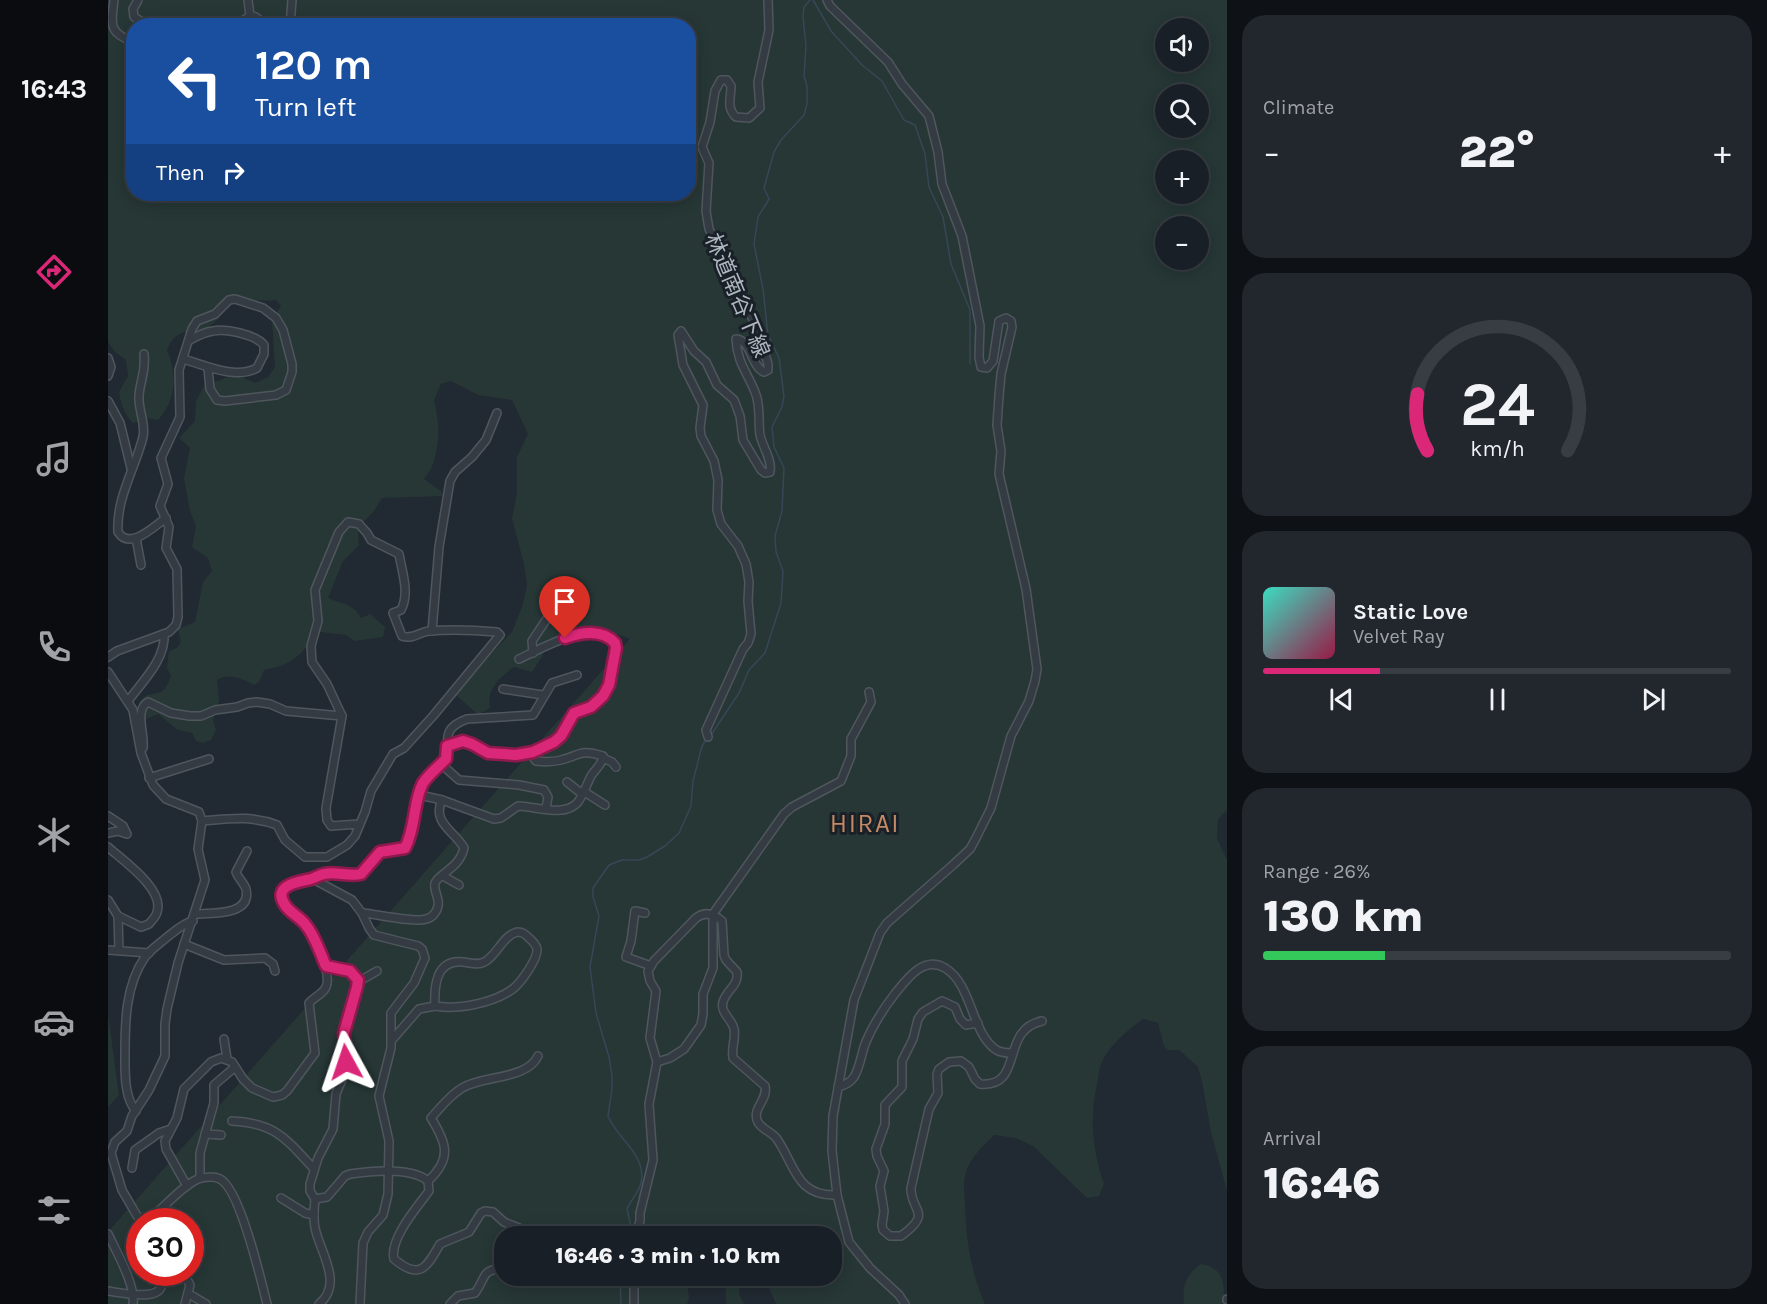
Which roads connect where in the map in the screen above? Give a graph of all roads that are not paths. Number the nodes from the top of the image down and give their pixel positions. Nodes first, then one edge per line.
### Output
1 (114, 0) edge
2 (138, 0) edge
3 (248, 0) edge
4 (292, 0) edge
5 (768, 0) edge
6 (827, 0) edge
7 (250, 16) junction
8 (137, 18) edge
9 (247, 18) edge
10 (257, 18) edge
11 (291, 18) edge
12 (126, 39) edge
13 (190, 340) junction
14 (144, 354) dead end
15 (108, 358) edge
16 (183, 359) junction
17 (208, 368) junction
18 (108, 376) edge
19 (108, 401) edge
20 (497, 413) dead end
21 (131, 468) junction
22 (166, 518) junction
23 (136, 538) junction
24 (141, 565) dead end
25 (546, 620) dead end
26 (432, 631) junction
27 (164, 634) junction
28 (533, 653) junction
29 (108, 657) edge
30 (519, 659) dead end
31 (108, 672) edge
32 (577, 675) dead end
33 (503, 689) dead end
34 (869, 692) dead end
35 (543, 695) junction
36 (128, 701) junction
37 (342, 716) junction
38 (708, 737) dead end
39 (447, 746) junction
40 (141, 753) junction
41 (530, 753) junction
42 (603, 758) junction
43 (209, 759) dead end
44 (441, 764) junction
45 (616, 767) dead end
46 (149, 778) junction
47 (567, 782) dead end
48 (583, 792) junction
49 (420, 795) junction
50 (442, 800) junction
51 (605, 805) dead end
52 (546, 808) junction
53 (108, 816) edge
54 (202, 821) junction
55 (359, 824) junction
56 (108, 833) edge
57 (108, 847) edge
58 (247, 851) dead end
59 (443, 876) junction
60 (313, 879) junction
61 (459, 885) dead end
62 (108, 900) edge
63 (438, 900) junction
64 (447, 901) dead end
65 (362, 913) junction
66 (645, 914) dead end
67 (712, 914) junction
68 (118, 916) junction
69 (194, 917) junction
70 (184, 944) junction
71 (108, 950) edge
72 (119, 951) junction
73 (148, 953) junction
74 (326, 966) junction
75 (651, 966) junction
76 (275, 971) dead end
77 (377, 972) dead end
78 (358, 982) junction
79 (435, 1006) junction
80 (1042, 1022) dead end
81 (978, 1023) junction
82 (224, 1039) dead end
83 (392, 1040) junction
84 (1013, 1053) junction
85 (538, 1056) dead end
86 (226, 1059) junction
87 (657, 1062) junction
88 (235, 1066) junction
89 (838, 1087) junction
90 (135, 1111) junction
91 (232, 1121) dead end
92 (171, 1129) junction
93 (205, 1134) junction
94 (221, 1135) dead end
95 (109, 1153) edge
96 (132, 1168) dead end
97 (314, 1169) junction
98 (388, 1170) junction
99 (200, 1178) junction
100 (428, 1180) junction
101 (186, 1186) junction
102 (837, 1195) junction
103 (281, 1198) dead end
104 (315, 1199) junction
105 (132, 1208) edge
106 (162, 1208) edge
107 (314, 1215) junction
108 (514, 1226) edge
109 (638, 1226) edge
110 (108, 1234) edge
111 (494, 1270) edge
112 (162, 1286) edge
113 (190, 1286) edge
114 (634, 1286) edge
115 (108, 1291) edge
116 (189, 1294) junction
117 (134, 1301) edge
118 (185, 1304) edge
119 (206, 1304) edge
120 (267, 1304) edge
121 (319, 1304) edge
122 (360, 1304) edge
123 (450, 1304) edge
124 (634, 1304) edge
125 (905, 1304) edge

1 - 12 street
2 - 8 street
3 - 7 street
4 - 11 street
5 - 38 street, 林道南谷下線
6 - 89 street
7 - 9 street
7 - 10 street
13 - 16 street
13 - 17 street
13 - 17 street
14 - 21 street
15 - 18 street
16 - 17 street
16 - 22 street
19 - 21 street
20 - 26 street
21 - 23 street
22 - 23 street
22 - 27 street
23 - 24 street
25 - 28 street
26 - 37 street
26 - 55 street
27 - 29 street
27 - 36 street
28 - 30 street
28 - 41 street
31 - 36 street
32 - 35 street
33 - 35 street
34 - 67 street
35 - 39 street
36 - 40 street
37 - 40 street
37 - 55 street
39 - 41 street
39 - 44 street
40 - 46 street
41 - 42 street
42 - 45 street
42 - 48 street
43 - 46 street
44 - 49 street
44 - 52 street
46 - 54 street
47 - 48 street
48 - 51 street
48 - 52 street
49 - 50 street
49 - 60 street
50 - 52 street
50 - 59 street
53 - 56 street
54 - 55 street
54 - 69 street
57 - 68 street
58 - 69 street
59 - 61 street
59 - 63 street
60 - 65 street
60 - 74 street
62 - 68 street
63 - 64 street
63 - 65 street
65 - 83 street
66 - 75 street
67 - 75 street
67 - 87 street
67 - 102 street
68 - 72 street
69 - 70 street
69 - 73 street
70 - 76 street
70 - 90 street
71 - 72 street
72 - 73 street
73 - 90 street
74 - 78 street
74 - 88 street
75 - 87 street
77 - 78 street
78 - 97 street
79 - 79 street
79 - 83 street
80 - 84 street
81 - 84 street
81 - 84 street
81 - 89 street
82 - 86 street
83 - 98 street
85 - 100 street
86 - 88 street
86 - 92 street
87 - 109 street
88 - 93 street
89 - 102 street
90 - 95 street
91 - 97 street
92 - 96 street
92 - 101 street
93 - 94 street
93 - 99 street
95 - 105 street
97 - 104 street
98 - 100 street
98 - 104 street
98 - 122 street
99 - 101 street
99 - 120 street
100 - 108 street
101 - 106 street
102 - 125 street
103 - 107 street
104 - 107 street
107 - 121 street
110 - 117 street
111 - 123 street
112 - 117 street
113 - 116 street
114 - 124 street
115 - 117 street
116 - 118 street
116 - 119 street

